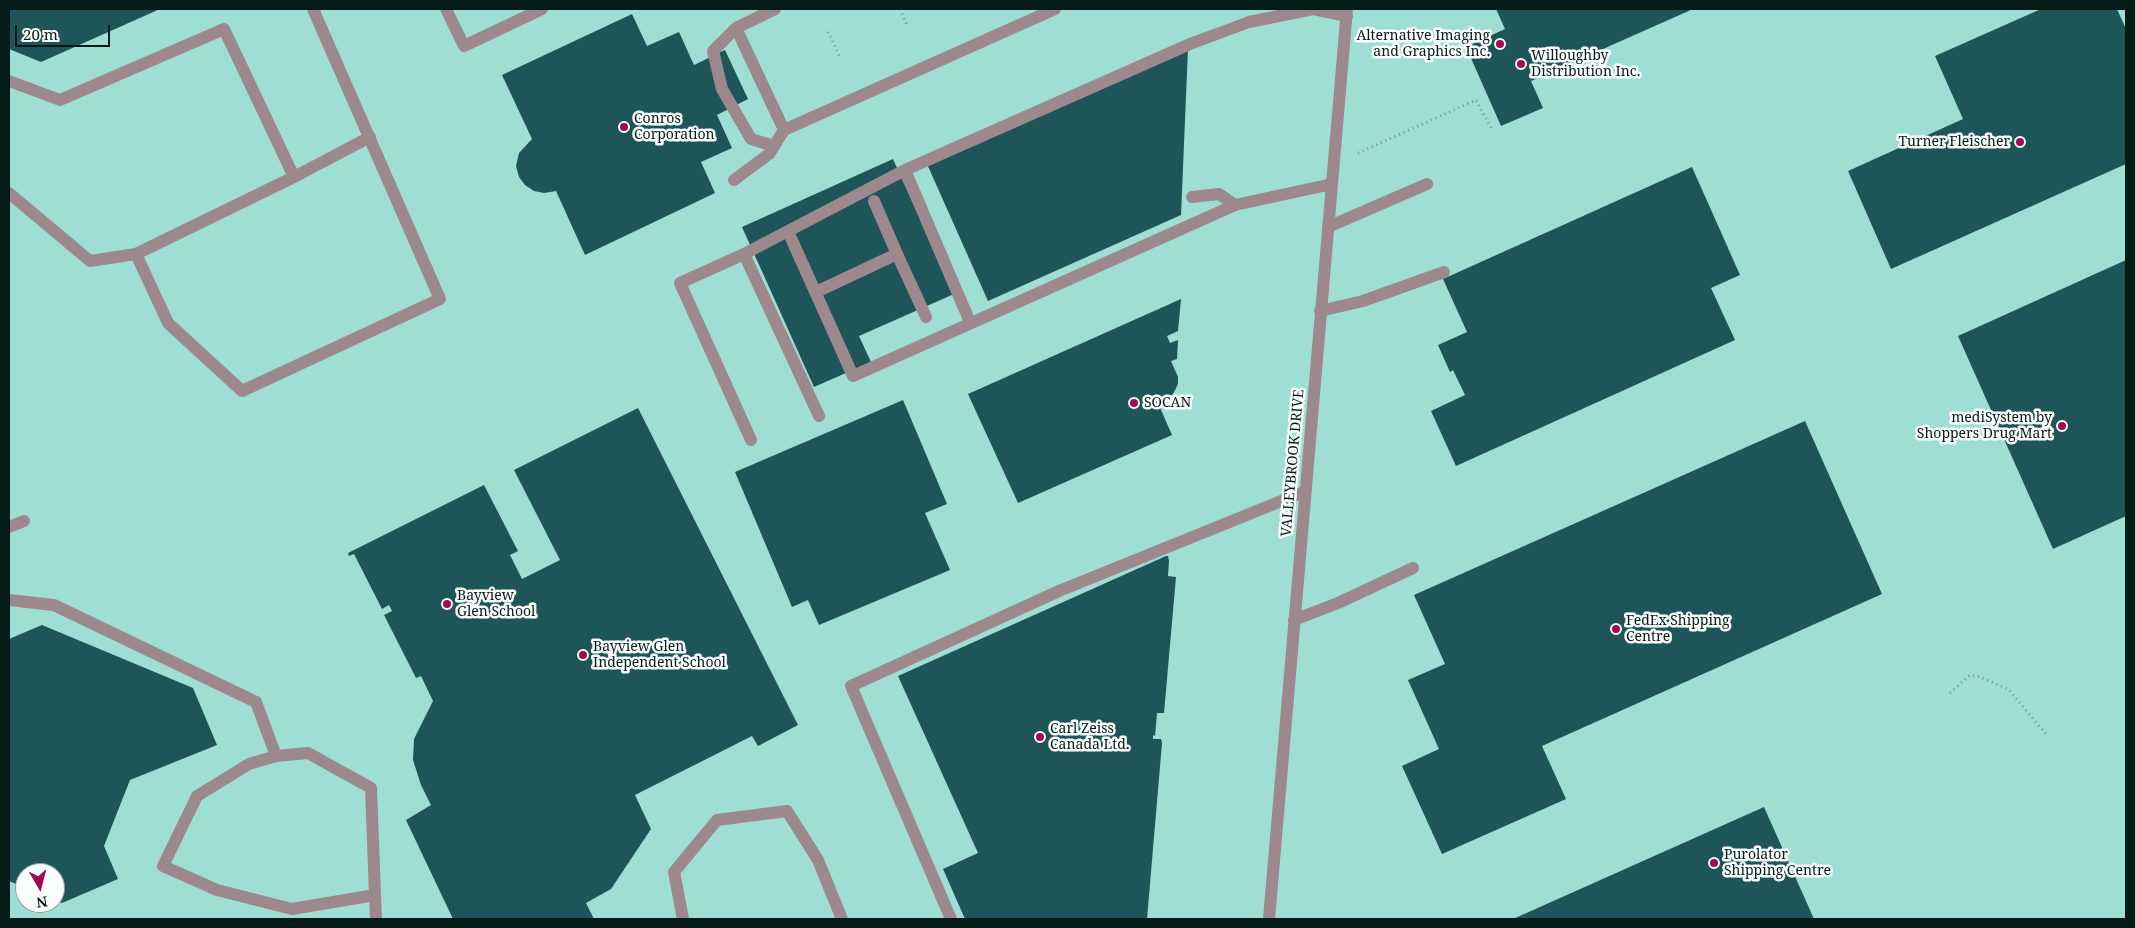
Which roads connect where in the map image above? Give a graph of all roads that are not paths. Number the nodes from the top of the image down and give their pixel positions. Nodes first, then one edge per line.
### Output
1 (314, 9) edge
2 (446, 9) edge
3 (542, 9) edge
4 (775, 9) edge
5 (1055, 9) edge
6 (1347, 12) edge
7 (736, 28) junction
8 (9, 81) edge
9 (784, 130) junction
10 (370, 137) junction
11 (774, 146) junction
12 (905, 170) junction
13 (294, 177) junction
14 (734, 180) dead end
15 (1332, 184) junction
16 (1427, 184) dead end
17 (9, 193) edge
18 (1192, 196) dead end
19 (874, 201) dead end
20 (1234, 205) junction
21 (1328, 227) junction
22 (791, 238) dead end
23 (136, 254) junction
24 (744, 254) junction
25 (898, 254) junction
26 (1444, 272) dead end
27 (816, 292) junction
28 (1320, 311) junction
29 (926, 317) dead end
30 (970, 322) junction
31 (819, 416) dead end
32 (751, 440) dead end
33 (1306, 491) junction
34 (24, 520) dead end
35 (9, 528) edge
36 (1413, 568) dead end
37 (9, 600) edge
38 (1294, 620) junction
39 (276, 756) junction
40 (375, 896) junction
41 (376, 919) edge
42 (683, 919) edge
43 (842, 919) edge
44 (951, 919) edge
45 (1269, 919) edge

1 - 10 street
2 - 3 street
4 - 7 street
5 - 9 street
6 - 12 street
6 - 15 street, VALLEYBROOK DRIVE
7 - 9 street
7 - 11 street
8 - 13 street
9 - 11 street
10 - 13 street
10 - 23 street
11 - 14 street
12 - 24 street
12 - 30 street
13 - 23 street
15 - 20 street
15 - 21 street, VALLEYBROOK DRIVE
16 - 21 street
17 - 23 street
18 - 20 street
19 - 25 street
20 - 30 street
21 - 28 street, VALLEYBROOK DRIVE
22 - 27 street
24 - 31 street
24 - 32 street
25 - 27 street
25 - 29 street
26 - 28 street
27 - 30 street
28 - 33 street, VALLEYBROOK DRIVE
33 - 38 street, VALLEYBROOK DRIVE
33 - 44 street
34 - 35 street
36 - 38 street
37 - 39 street
38 - 45 street, VALLEYBROOK DRIVE
39 - 40 street
39 - 40 street
40 - 41 street
42 - 43 street

